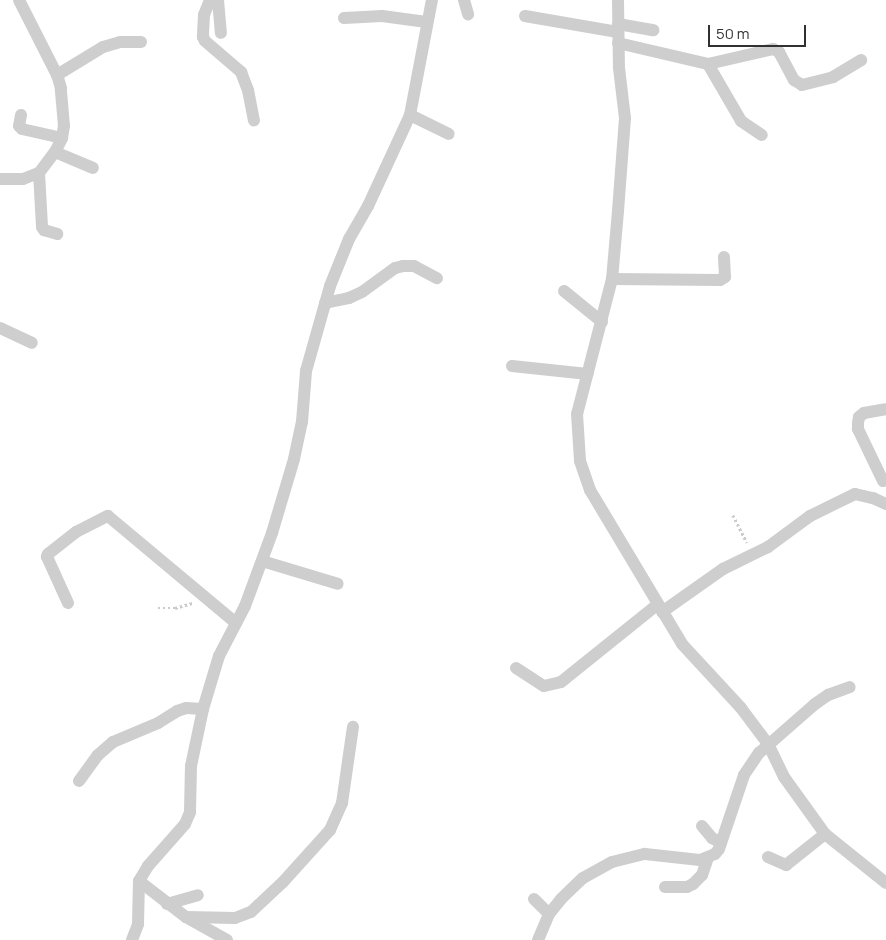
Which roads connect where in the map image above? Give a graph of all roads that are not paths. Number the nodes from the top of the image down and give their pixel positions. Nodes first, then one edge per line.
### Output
1 (19, 0) edge
2 (210, 0) edge
3 (218, 0) edge
4 (432, 0) edge
5 (464, 0) edge
6 (618, 0) edge
7 (468, 14) dead end
8 (525, 16) dead end
9 (344, 18) dead end
10 (427, 22) junction
11 (652, 30) dead end
12 (618, 33) junction
13 (221, 34) dead end
14 (142, 42) dead end
15 (861, 60) dead end
16 (708, 64) junction
17 (57, 75) junction
18 (21, 114) dead end
19 (410, 115) junction
20 (254, 120) dead end
21 (449, 134) dead end
22 (762, 135) dead end
23 (62, 138) junction
24 (55, 152) junction
25 (93, 168) dead end
26 (39, 173) junction
27 (0, 179) edge
28 (58, 234) dead end
29 (724, 257) dead end
30 (437, 278) dead end
31 (612, 279) junction
32 (564, 291) dead end
33 (325, 303) junction
34 (602, 322) junction
35 (0, 328) edge
36 (32, 343) dead end
37 (512, 366) dead end
38 (588, 374) junction
39 (886, 408) edge
40 (884, 480) edge
41 (855, 494) junction
42 (886, 504) edge
43 (262, 561) junction
44 (338, 584) dead end
45 (68, 603) dead end
46 (660, 608) junction
47 (236, 624) junction
48 (516, 668) dead end
49 (850, 687) dead end
50 (203, 709) junction
51 (353, 727) dead end
52 (768, 744) junction
53 (79, 781) dead end
54 (702, 826) dead end
55 (824, 834) junction
56 (721, 843) junction
57 (768, 857) dead end
58 (708, 858) junction
59 (139, 881) junction
60 (886, 883) edge
61 (665, 887) dead end
62 (198, 895) dead end
63 (534, 899) dead end
64 (167, 904) junction
65 (549, 914) junction
66 (186, 917) junction
67 (133, 936) edge
68 (227, 940) edge
69 (538, 940) edge

1 - 17 street
2 - 20 street
3 - 13 street
4 - 10 street
5 - 7 street
6 - 12 street
8 - 12 street
9 - 10 street
10 - 19 street
11 - 12 street
12 - 16 street
12 - 31 street
14 - 17 street
15 - 16 street
16 - 22 street
17 - 23 street
18 - 23 street
19 - 21 street
19 - 33 street
23 - 24 street
24 - 25 street
24 - 26 street
26 - 27 street
26 - 28 street
29 - 31 street
30 - 33 street
31 - 34 street
32 - 34 street
33 - 43 street
34 - 38 street
35 - 36 street
37 - 38 street
38 - 46 street
39 - 40 street
40 - 41 street
41 - 42 street
41 - 46 street
43 - 44 street
43 - 47 street
45 - 47 street
46 - 48 street
46 - 52 street
47 - 50 street
49 - 52 street
50 - 53 street
50 - 59 street
51 - 66 street
52 - 55 street
52 - 56 street
54 - 56 street
55 - 57 street
55 - 60 street
56 - 58 street
58 - 61 street
58 - 65 street
59 - 64 street
59 - 67 street
62 - 64 street
63 - 65 street
64 - 66 street
65 - 69 street
66 - 68 street

